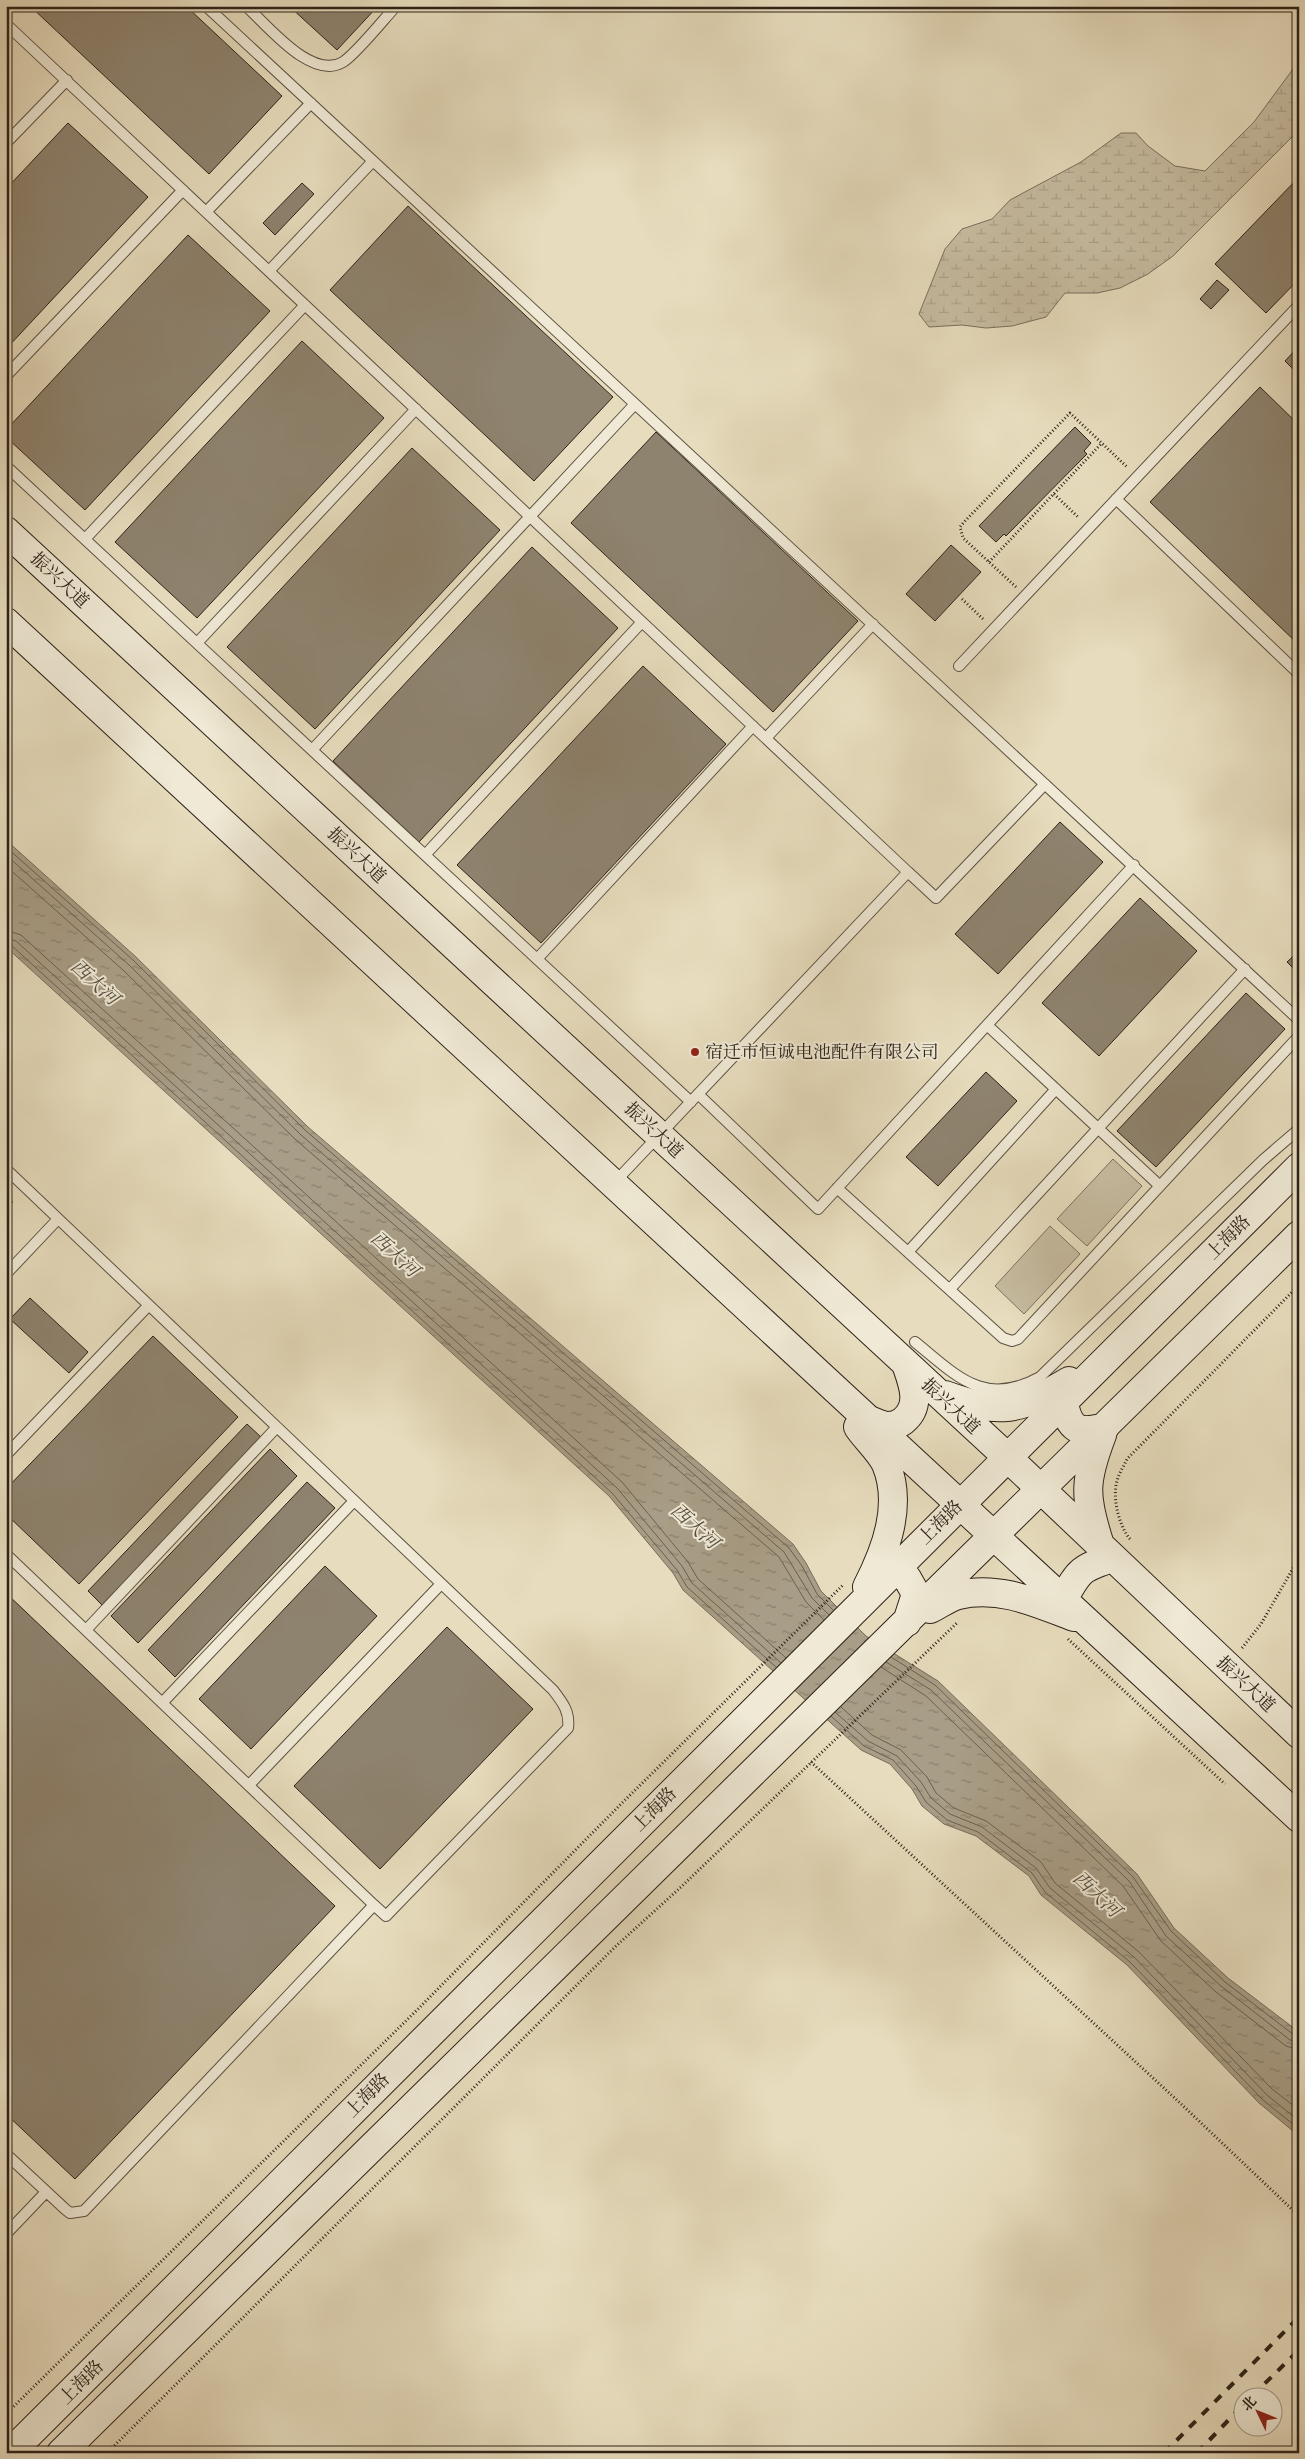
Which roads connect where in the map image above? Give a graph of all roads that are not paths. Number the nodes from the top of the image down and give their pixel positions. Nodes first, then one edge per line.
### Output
1 (206, 6) edge
2 (246, 6) edge
3 (396, 6) edge
4 (6, 24) edge
5 (67, 80) junction
6 (311, 103) junction
7 (6, 144) edge
8 (373, 161) junction
9 (183, 190) junction
10 (206, 212) junction
11 (269, 271) junction
12 (305, 304) junction
13 (1299, 305) edge
14 (6, 376) edge
15 (635, 404) junction
16 (416, 409) junction
17 (6, 466) edge
18 (1116, 499) junction
19 (530, 516) junction
20 (6, 530) edge
21 (85, 539) junction
22 (6, 622) edge
23 (642, 622) junction
24 (873, 624) junction
25 (197, 643) junction
26 (959, 666) dead end
27 (1299, 674) edge
28 (753, 726) junction
29 (766, 738) junction
30 (312, 750) junction
31 (1045, 784) junction
32 (425, 855) junction
33 (1134, 865) junction
34 (908, 872) junction
35 (537, 959) junction
36 (1245, 970) junction
37 (1299, 1020) edge
38 (987, 1025) junction
39 (1299, 1036) edge
40 (1056, 1089) junction
41 (694, 1098) junction
42 (1098, 1128) junction
43 (1299, 1129) edge
44 (659, 1135) junction
45 (1299, 1166) edge
46 (6, 1169) edge
47 (614, 1184) junction
48 (1160, 1186) junction
49 (837, 1188) junction
50 (58, 1218) junction
51 (1299, 1235) edge
52 (908, 1252) junction
53 (6, 1274) edge
54 (950, 1290) junction
55 (149, 1305) junction
56 (910, 1353) junction
57 (1106, 1358) junction
58 (811, 1367) junction
59 (936, 1391) junction
60 (1063, 1401) junction
61 (870, 1420) junction
62 (277, 1427) junction
63 (1105, 1427) junction
64 (6, 1455) edge
65 (1006, 1456) junction
66 (1042, 1490) junction
67 (354, 1501) junction
68 (959, 1503) junction
69 (995, 1536) junction
70 (1115, 1548) junction
71 (6, 1554) edge
72 (892, 1570) junction
73 (441, 1584) junction
74 (850, 1595) junction
75 (1063, 1600) junction
76 (1086, 1621) junction
77 (907, 1622) junction
78 (86, 1630) junction
79 (162, 1703) junction
80 (1299, 1734) edge
81 (249, 1786) junction
82 (1299, 1818) edge
83 (374, 1906) junction
84 (6, 2154) edge
85 (46, 2192) junction
86 (6, 2234) edge
87 (10, 2453) edge
88 (61, 2453) edge

1 - 6 lane
2 - 3 lane
4 - 5 lane
5 - 7 lane
5 - 9 lane
6 - 8 lane
6 - 10 lane
8 - 11 lane
8 - 15 lane
9 - 10 lane
9 - 14 lane
10 - 11 lane
11 - 12 lane
12 - 16 lane
12 - 21 lane
13 - 18 lane
15 - 19 lane
15 - 24 lane
16 - 19 lane
16 - 25 lane
17 - 21 lane
18 - 26 lane
18 - 27 lane
19 - 23 lane
19 - 30 lane
20 - 44 main road, 振兴大道
21 - 25 lane
22 - 47 main road
23 - 28 lane
23 - 32 lane
24 - 29 lane
24 - 31 lane
25 - 30 lane
28 - 29 lane
28 - 35 lane
29 - 34 lane
30 - 32 lane
31 - 33 lane
31 - 34 lane
32 - 35 lane
33 - 36 lane
33 - 38 lane
34 - 41 lane
35 - 41 lane
36 - 37 lane
36 - 42 lane
38 - 40 lane
38 - 49 lane
39 - 48 lane
40 - 42 lane
40 - 52 lane
41 - 44 lane
41 - 49 lane
42 - 48 lane
42 - 54 lane
43 - 56 lane
44 - 47 lane
44 - 56 main road, 振兴大道
45 - 57 main road, 上海路
46 - 50 lane
47 - 58 main road
48 - 54 lane
49 - 52 lane
50 - 53 lane
50 - 55 lane
51 - 63 main road, 上海路
52 - 54 lane
55 - 62 lane
55 - 64 lane
56 - 59 main road, 振兴大道
56 - 61 main road
57 - 59 main road
57 - 60 main road, 上海路
58 - 61 main road
58 - 74 main road
59 - 65 main road, 振兴大道
60 - 63 main road
60 - 65 main road, 上海路
61 - 68 main road
62 - 67 lane
62 - 78 lane
63 - 66 main road, 上海路
63 - 70 main road
65 - 66 main road, 振兴大道
65 - 68 main road, 上海路
66 - 69 main road, 上海路
66 - 70 main road, 振兴大道
67 - 73 lane
67 - 79 lane
68 - 69 main road
68 - 72 main road, 上海路
69 - 75 main road
69 - 77 main road, 上海路
70 - 75 main road
70 - 80 main road, 振兴大道
71 - 78 lane
72 - 74 main road, 上海路
72 - 77 main road
73 - 81 lane
73 - 83 lane
74 - 87 main road, 上海路
75 - 76 main road
76 - 77 main road
76 - 82 main road
77 - 88 main road, 上海路
78 - 79 lane
79 - 81 lane
81 - 83 lane
83 - 85 lane
84 - 85 lane
85 - 86 lane

